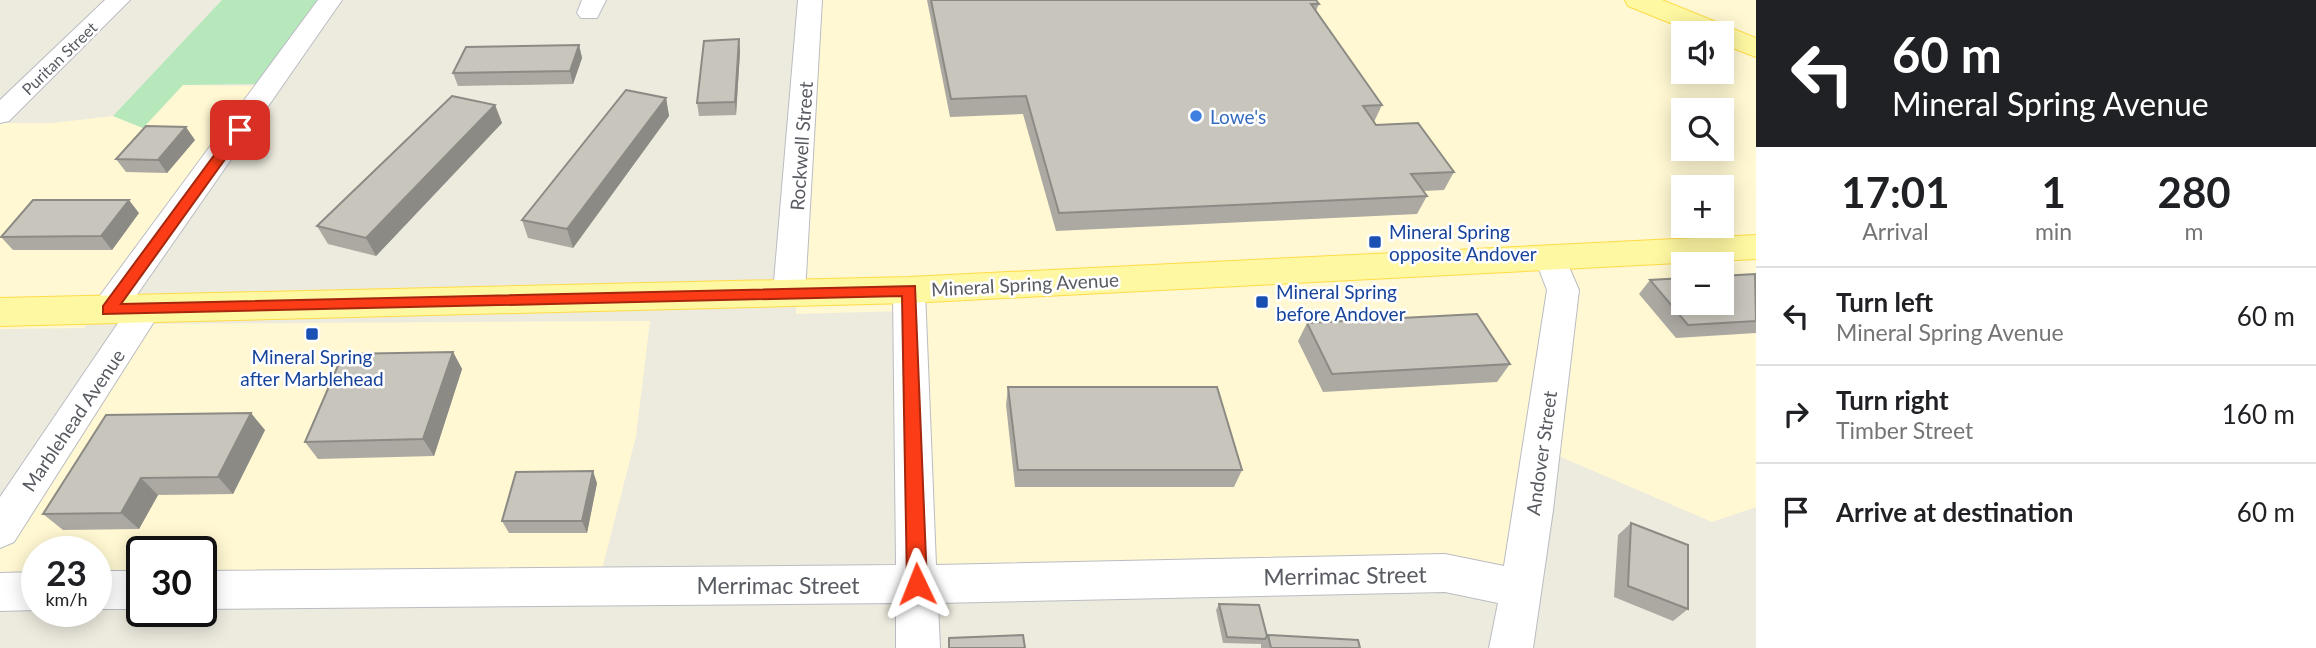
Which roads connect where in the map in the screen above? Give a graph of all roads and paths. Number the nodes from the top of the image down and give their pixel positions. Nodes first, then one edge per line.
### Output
1 (118, 0) edge
2 (330, 0) edge
3 (810, 0) edge
4 (1639, 0) edge
5 (1690, 21) edge
6 (1734, 39) edge
7 (1756, 48) edge
8 (0, 116) edge
9 (1756, 247) edge
10 (1551, 258) junction
11 (909, 290) junction
12 (789, 293) junction
13 (145, 309) junction
14 (108, 310) junction
15 (0, 312) edge
16 (0, 530) edge
17 (917, 584) junction
18 (1520, 588) junction
19 (217, 590) edge
20 (21, 591) edge
21 (0, 592) edge
22 (918, 648) edge
23 (1510, 648) edge

1 - 8 street, Puritan Street
2 - 14 street
3 - 12 street, Rockwell Street
4 - 5 main road
6 - 7 main road
9 - 10 main road, Mineral Spring Avenue
10 - 11 main road, Mineral Spring Avenue
10 - 18 street, Andover Street
11 - 12 main road, Mineral Spring Avenue
11 - 17 street
12 - 13 main road, Mineral Spring Avenue
13 - 14 main road, Mineral Spring Avenue
13 - 16 street, Marblehead Avenue
14 - 15 main road, Mineral Spring Avenue
17 - 18 street, Merrimac Street
17 - 19 street, Merrimac Street
17 - 22 street
18 - 23 street, Andover Street
20 - 21 street

